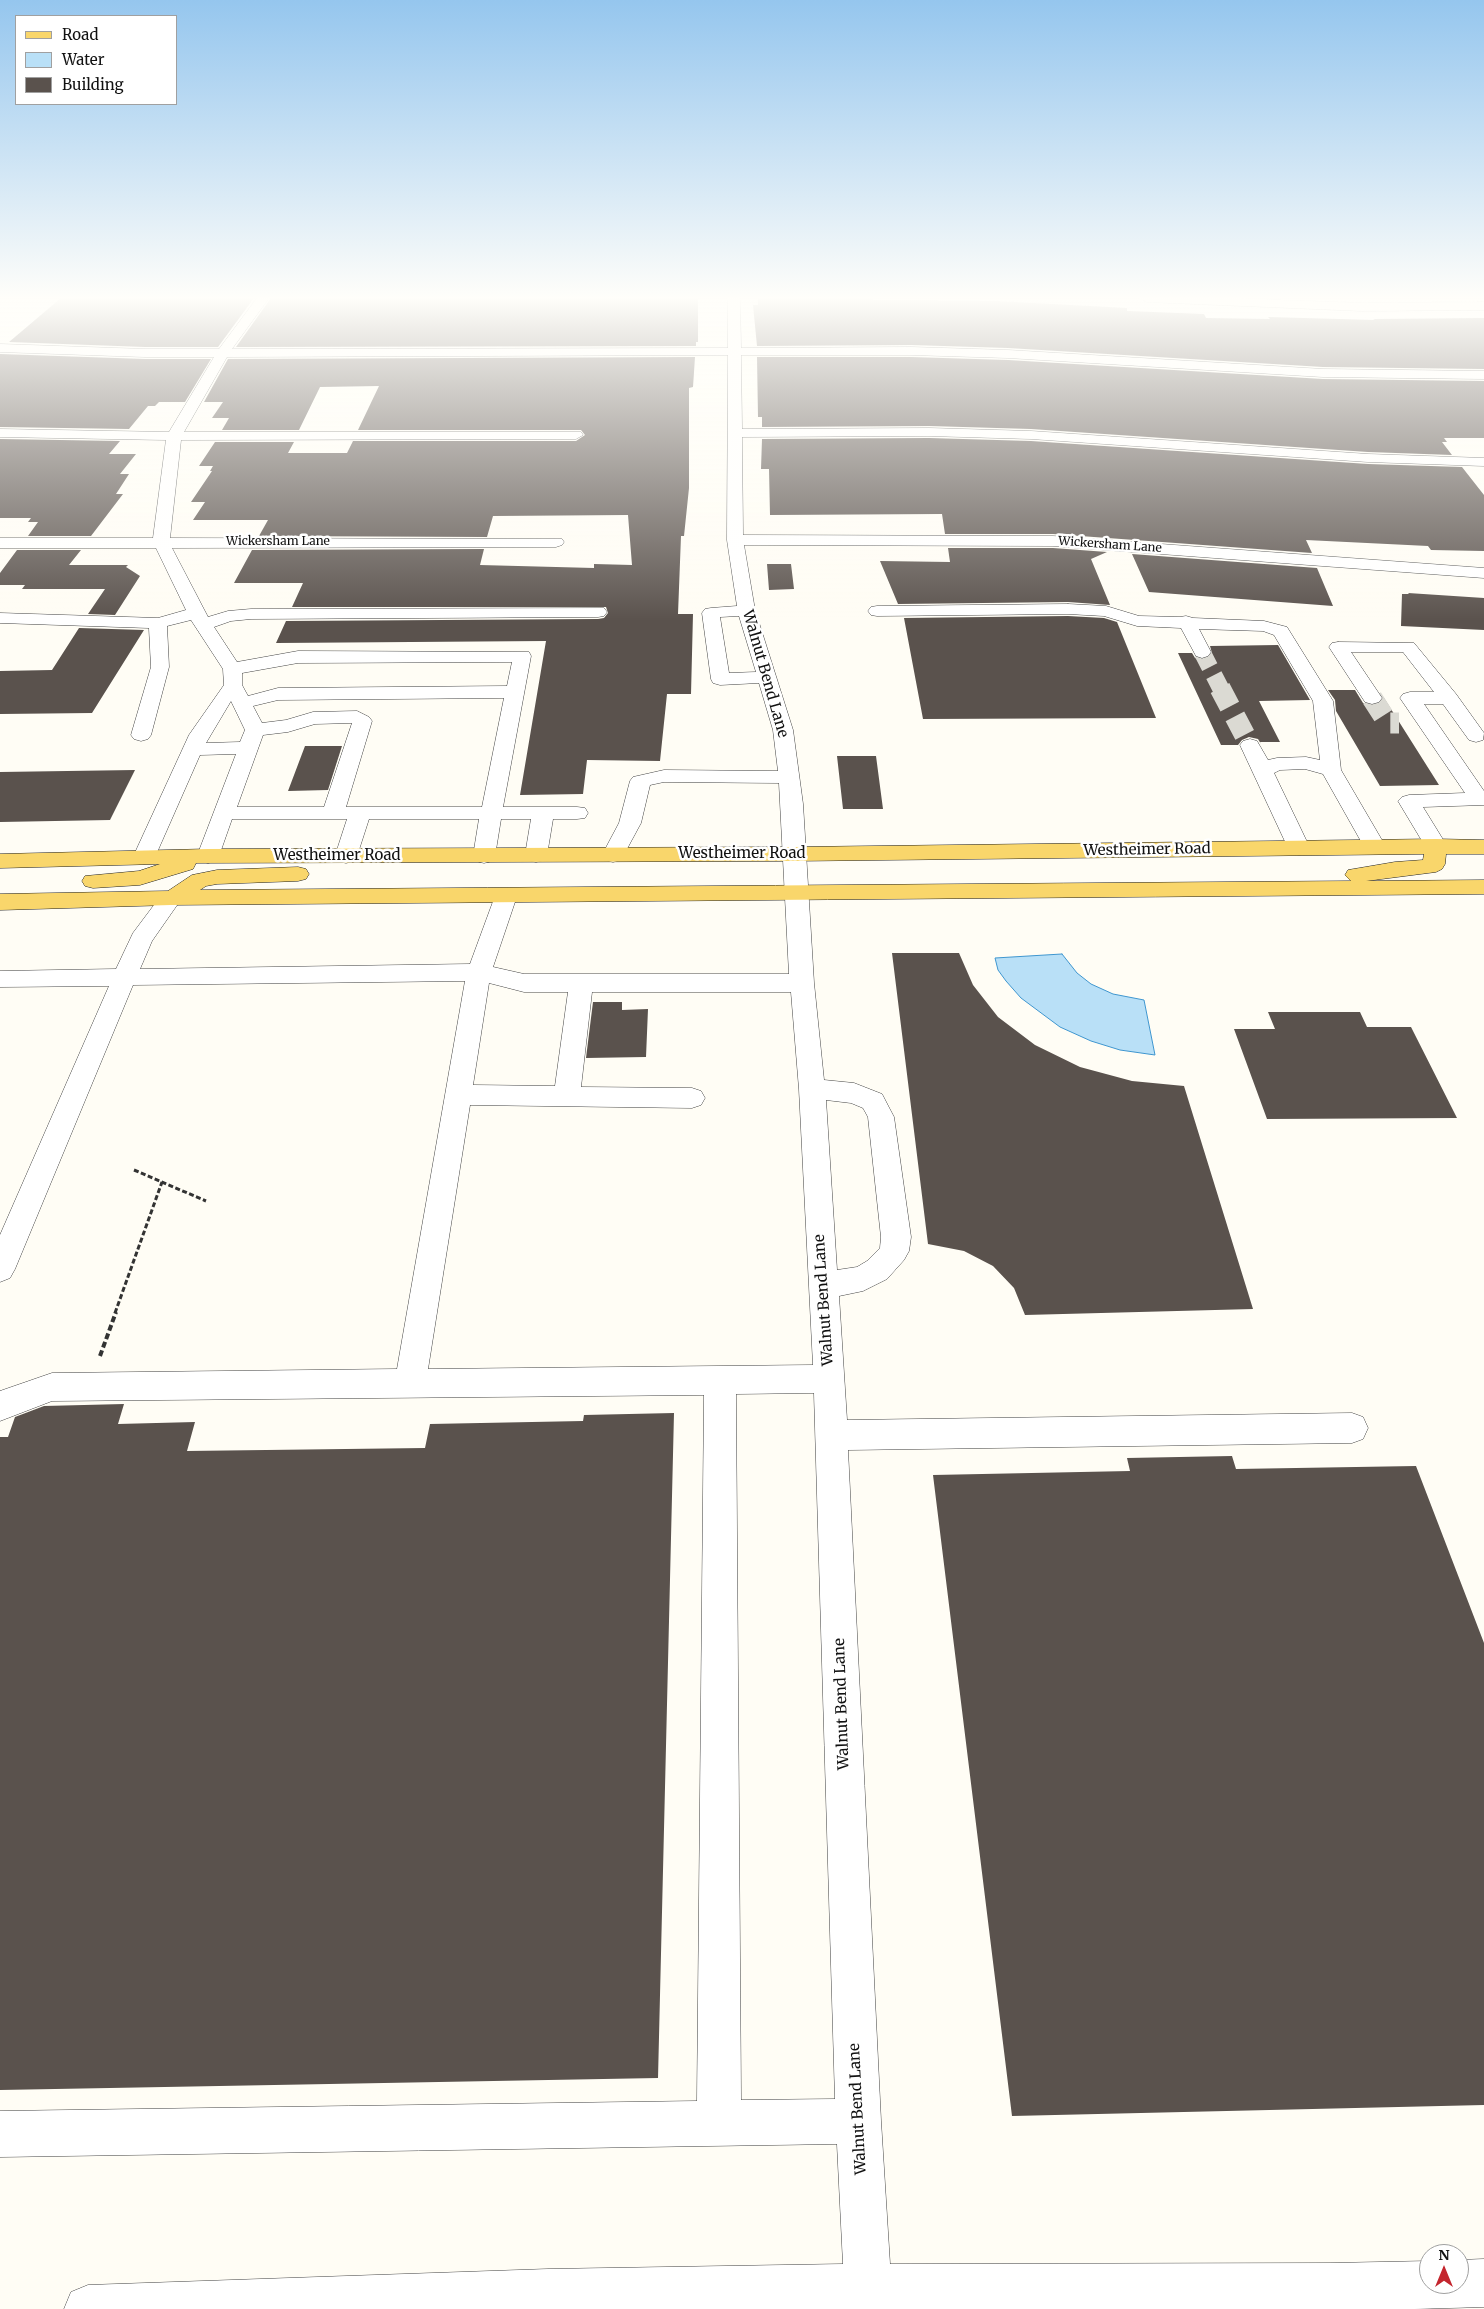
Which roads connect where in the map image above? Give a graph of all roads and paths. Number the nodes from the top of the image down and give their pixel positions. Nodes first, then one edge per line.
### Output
1 (191, 406) edge
2 (736, 406) edge
3 (0, 433) edge
4 (736, 433) junction
5 (576, 435) dead end
6 (174, 436) junction
7 (1484, 462) edge
8 (735, 540) junction
9 (161, 542) junction
10 (556, 542) dead end
11 (0, 543) edge
12 (1484, 573) edge
13 (746, 610) junction
14 (877, 611) dead end
15 (598, 612) dead end
16 (0, 618) edge
17 (199, 619) junction
18 (1186, 621) junction
19 (158, 623) junction
20 (1202, 652) tunnel mouth
21 (232, 677) junction
22 (767, 677) junction
23 (515, 692) junction
24 (1372, 698) tunnel mouth
25 (1449, 698) junction
26 (242, 703) junction
27 (140, 735) dead end
28 (1476, 736) dead end
29 (252, 739) junction
30 (1250, 745) tunnel mouth
31 (193, 749) junction
32 (1263, 770) junction
33 (1331, 770) junction
34 (789, 777) junction
35 (1482, 799) edge
36 (225, 813) junction
37 (333, 813) junction
38 (360, 813) junction
39 (491, 813) junction
40 (543, 813) junction
41 (577, 813) dead end
42 (1436, 846) junction
43 (1376, 847) junction
44 (1484, 847) edge
45 (1299, 848) junction
46 (794, 854) junction
47 (440, 855) junction
48 (536, 855) junction
49 (613, 855) junction
50 (208, 856) junction
51 (346, 856) junction
52 (484, 856) junction
53 (144, 857) junction
54 (0, 861) edge
55 (1484, 872) edge
56 (1484, 887) edge
57 (1456, 888) junction
58 (1266, 890) junction
59 (0, 893) edge
60 (796, 894) junction
61 (506, 896) junction
62 (171, 898) junction
63 (0, 902) edge
64 (480, 972) junction
65 (126, 977) junction
66 (0, 979) edge
67 (581, 983) junction
68 (802, 983) junction
69 (812, 1089) junction
70 (458, 1095) junction
71 (567, 1096) junction
72 (692, 1098) dead end
73 (134, 1170) dead end
74 (162, 1182) junction
75 (206, 1202) dead end
76 (0, 1269) edge
77 (823, 1286) junction
78 (720, 1379) junction
79 (829, 1379) junction
80 (410, 1383) junction
81 (89, 1387) junction
82 (0, 1406) edge
83 (1352, 1428) dead end
84 (831, 1434) junction
85 (858, 2121) junction
86 (719, 2123) junction
87 (0, 2134) edge
88 (1484, 2283) edge
89 (1469, 2284) edge
90 (1419, 2285) edge
91 (868, 2299) edge
92 (547, 2301) edge
93 (88, 2309) edge

1 - 6 street
2 - 4 street, Walnut Bend Lane
3 - 6 street
4 - 7 street
4 - 8 street, Walnut Bend Lane
5 - 6 street
6 - 9 street
8 - 12 street, Wickersham Lane
8 - 13 street, Walnut Bend Lane
9 - 10 street, Wickersham Lane
9 - 11 street, Wickersham Lane
9 - 17 street
13 - 22 street, Walnut Bend Lane
13 - 22 street
14 - 18 street
15 - 17 street
16 - 19 street
17 - 19 street
17 - 21 street
18 - 20 street
18 - 33 street
19 - 27 street
21 - 23 street
21 - 26 street
21 - 31 street
22 - 34 street, Walnut Bend Lane
23 - 26 street
23 - 39 street
24 - 25 street
25 - 28 street
25 - 35 street
26 - 29 street
29 - 31 street
29 - 36 street
29 - 37 street
30 - 32 street
31 - 53 street
32 - 33 street
32 - 45 street
33 - 43 street
34 - 46 street, Walnut Bend Lane
34 - 49 street
35 - 42 street
36 - 37 street
36 - 50 street
37 - 38 street
38 - 39 street
38 - 51 street
39 - 40 street
39 - 52 street
40 - 41 street
40 - 48 street
42 - 43 main road, Westheimer Road
42 - 44 main road, Westheimer Road
42 - 58 main road
43 - 45 main road, Westheimer Road
45 - 46 main road, Westheimer Road
46 - 49 main road, Westheimer Road
46 - 60 street, Walnut Bend Lane
47 - 51 main road, Westheimer Road
47 - 52 main road, Westheimer Road
47 - 62 main road
48 - 49 main road, Westheimer Road
48 - 52 main road, Westheimer Road
50 - 51 main road, Westheimer Road
50 - 53 main road, Westheimer Road
50 - 59 main road
53 - 54 main road, Westheimer Road
55 - 57 main road
56 - 57 main road
57 - 58 main road
58 - 60 main road
60 - 61 main road
60 - 68 street, Walnut Bend Lane
61 - 62 main road
61 - 64 street
62 - 63 main road
62 - 65 street
64 - 65 street
64 - 67 street
64 - 70 street
65 - 66 street
65 - 76 street
67 - 68 street
67 - 71 street
68 - 69 street, Walnut Bend Lane
69 - 77 street, Walnut Bend Lane
69 - 77 street
70 - 71 street
70 - 80 street
71 - 72 street
73 - 74 path
74 - 75 path
74 - 81 path
77 - 79 street, Walnut Bend Lane
78 - 79 street
78 - 80 street
78 - 86 street
79 - 84 street, Walnut Bend Lane
80 - 81 street
81 - 82 street
83 - 84 street
84 - 85 street, Walnut Bend Lane
85 - 86 street
85 - 91 street, Walnut Bend Lane
86 - 87 street
88 - 89 street
90 - 91 street
91 - 92 street
92 - 93 street

